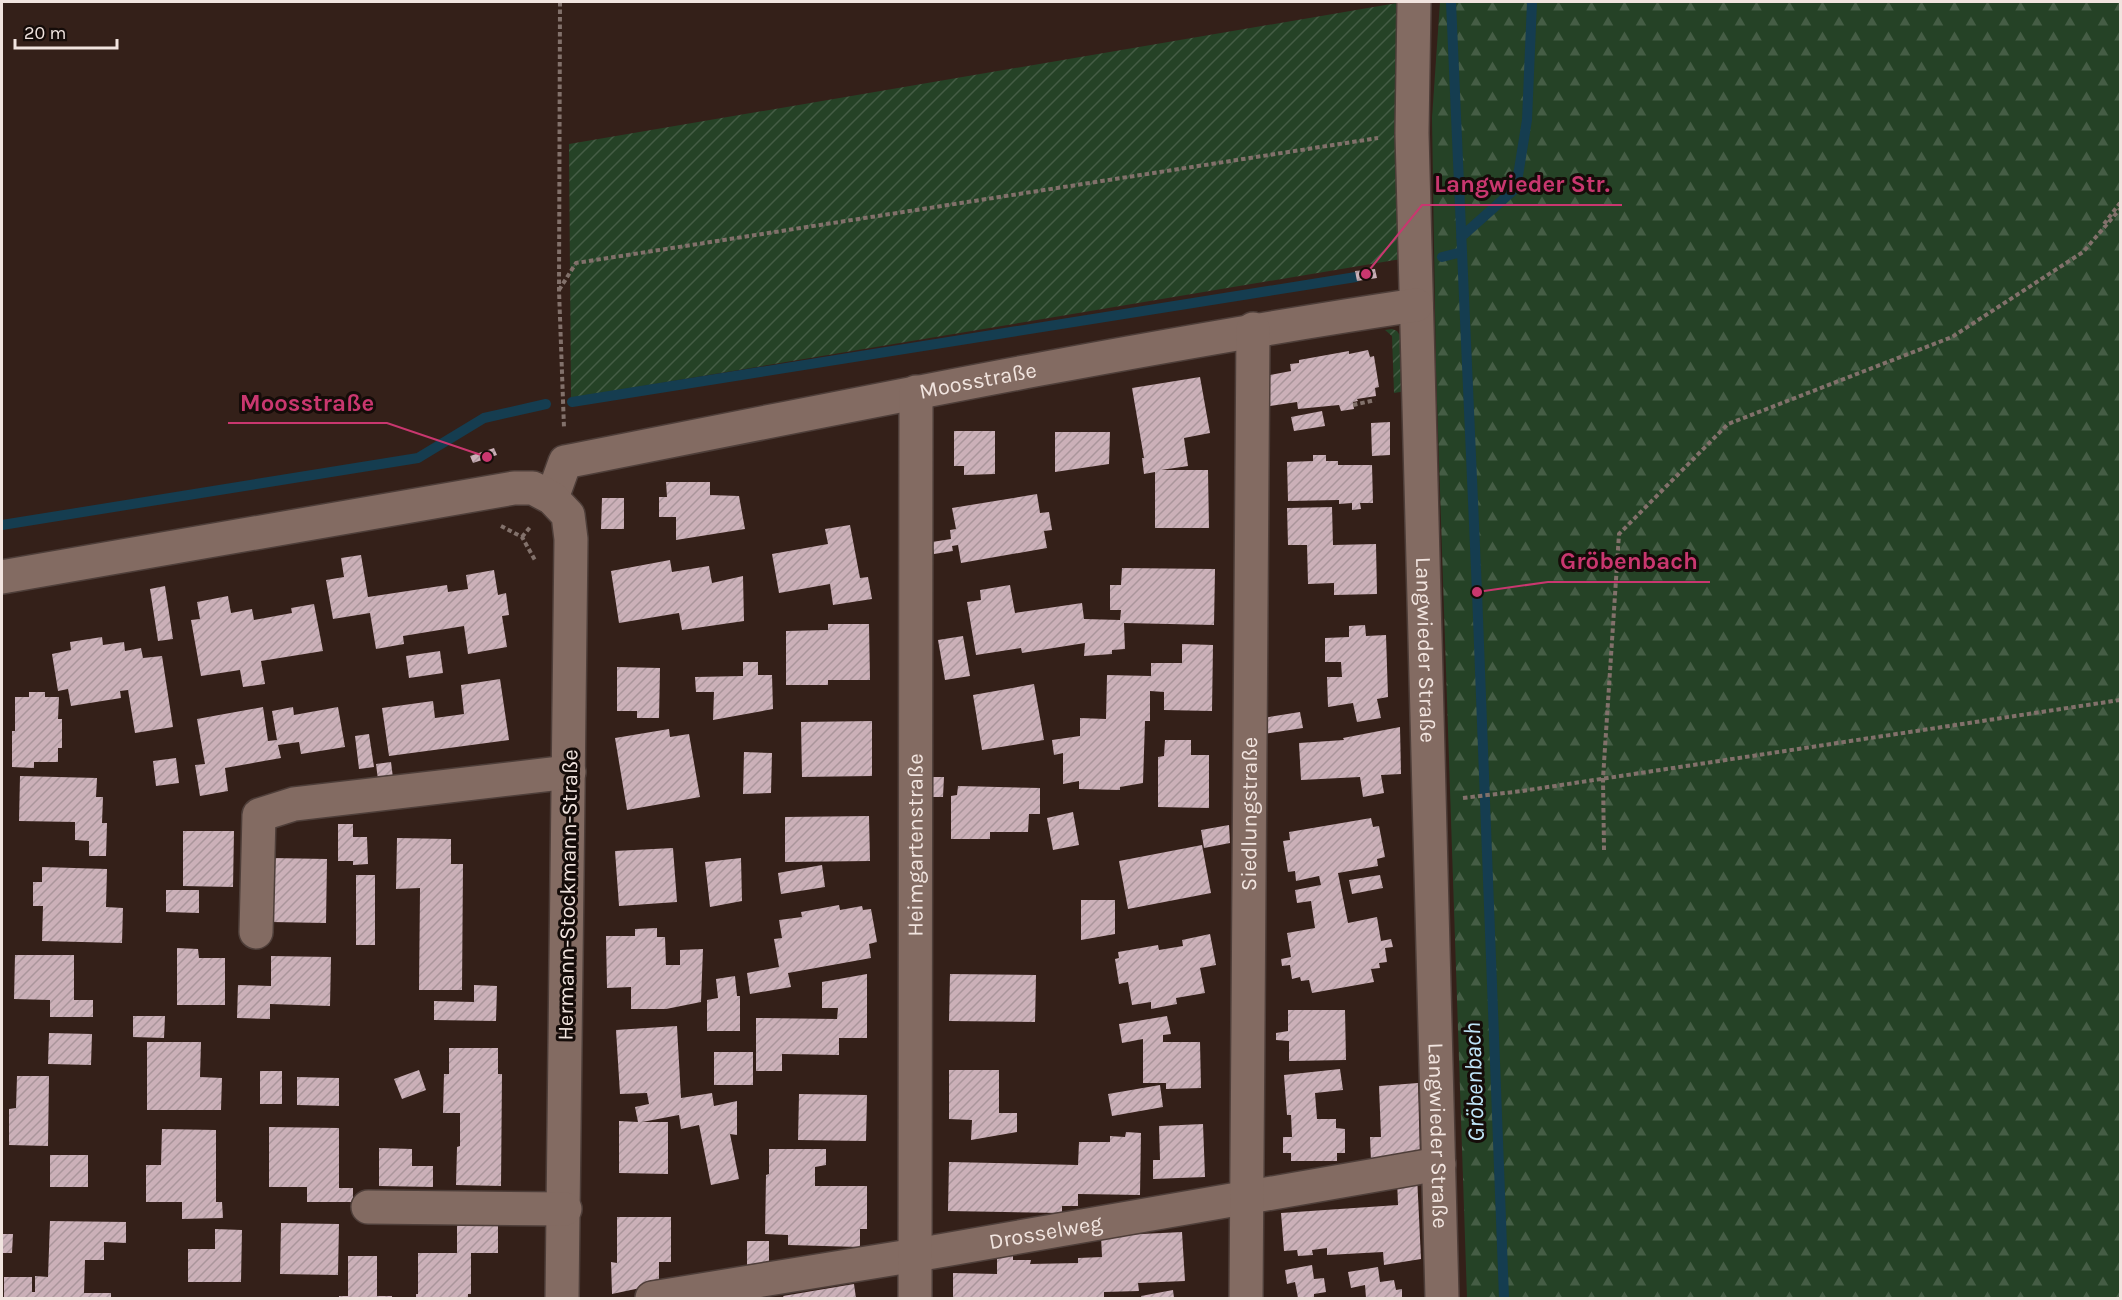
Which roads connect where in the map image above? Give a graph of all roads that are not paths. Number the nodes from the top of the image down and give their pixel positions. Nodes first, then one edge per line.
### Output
1 (1414, 2) edge
2 (1416, 304) junction
3 (1253, 329) junction
4 (916, 392) junction
5 (552, 498) junction
6 (2, 577) edge
7 (569, 772) junction
8 (256, 933) dead end
9 (1438, 1164) junction
10 (1248, 1197) junction
11 (368, 1206) dead end
12 (565, 1209) junction
13 (916, 1255) junction
14 (562, 1299) edge
15 (651, 1299) edge
16 (915, 1299) edge
17 (1246, 1299) edge
18 (1442, 1299) edge

1 - 2 street, Langwieder Straße
2 - 3 street, Moosstraße
2 - 9 street, Langwieder Straße
3 - 4 street, Moosstraße
3 - 10 street, Siedlungstraße
4 - 5 street, Moosstraße
4 - 13 street, Heimgartenstraße
5 - 6 street
5 - 7 street, Hermann-Stockmann-Straße
7 - 8 street
7 - 12 street, Hermann-Stockmann-Straße
9 - 10 street, Drosselweg
9 - 18 street, Langwieder Straße
10 - 13 street, Drosselweg
10 - 17 street, Siedlungstraße
11 - 12 street
12 - 14 street, Hermann-Stockmann-Straße
13 - 15 street, Drosselweg
13 - 16 street, Heimgartenstraße

